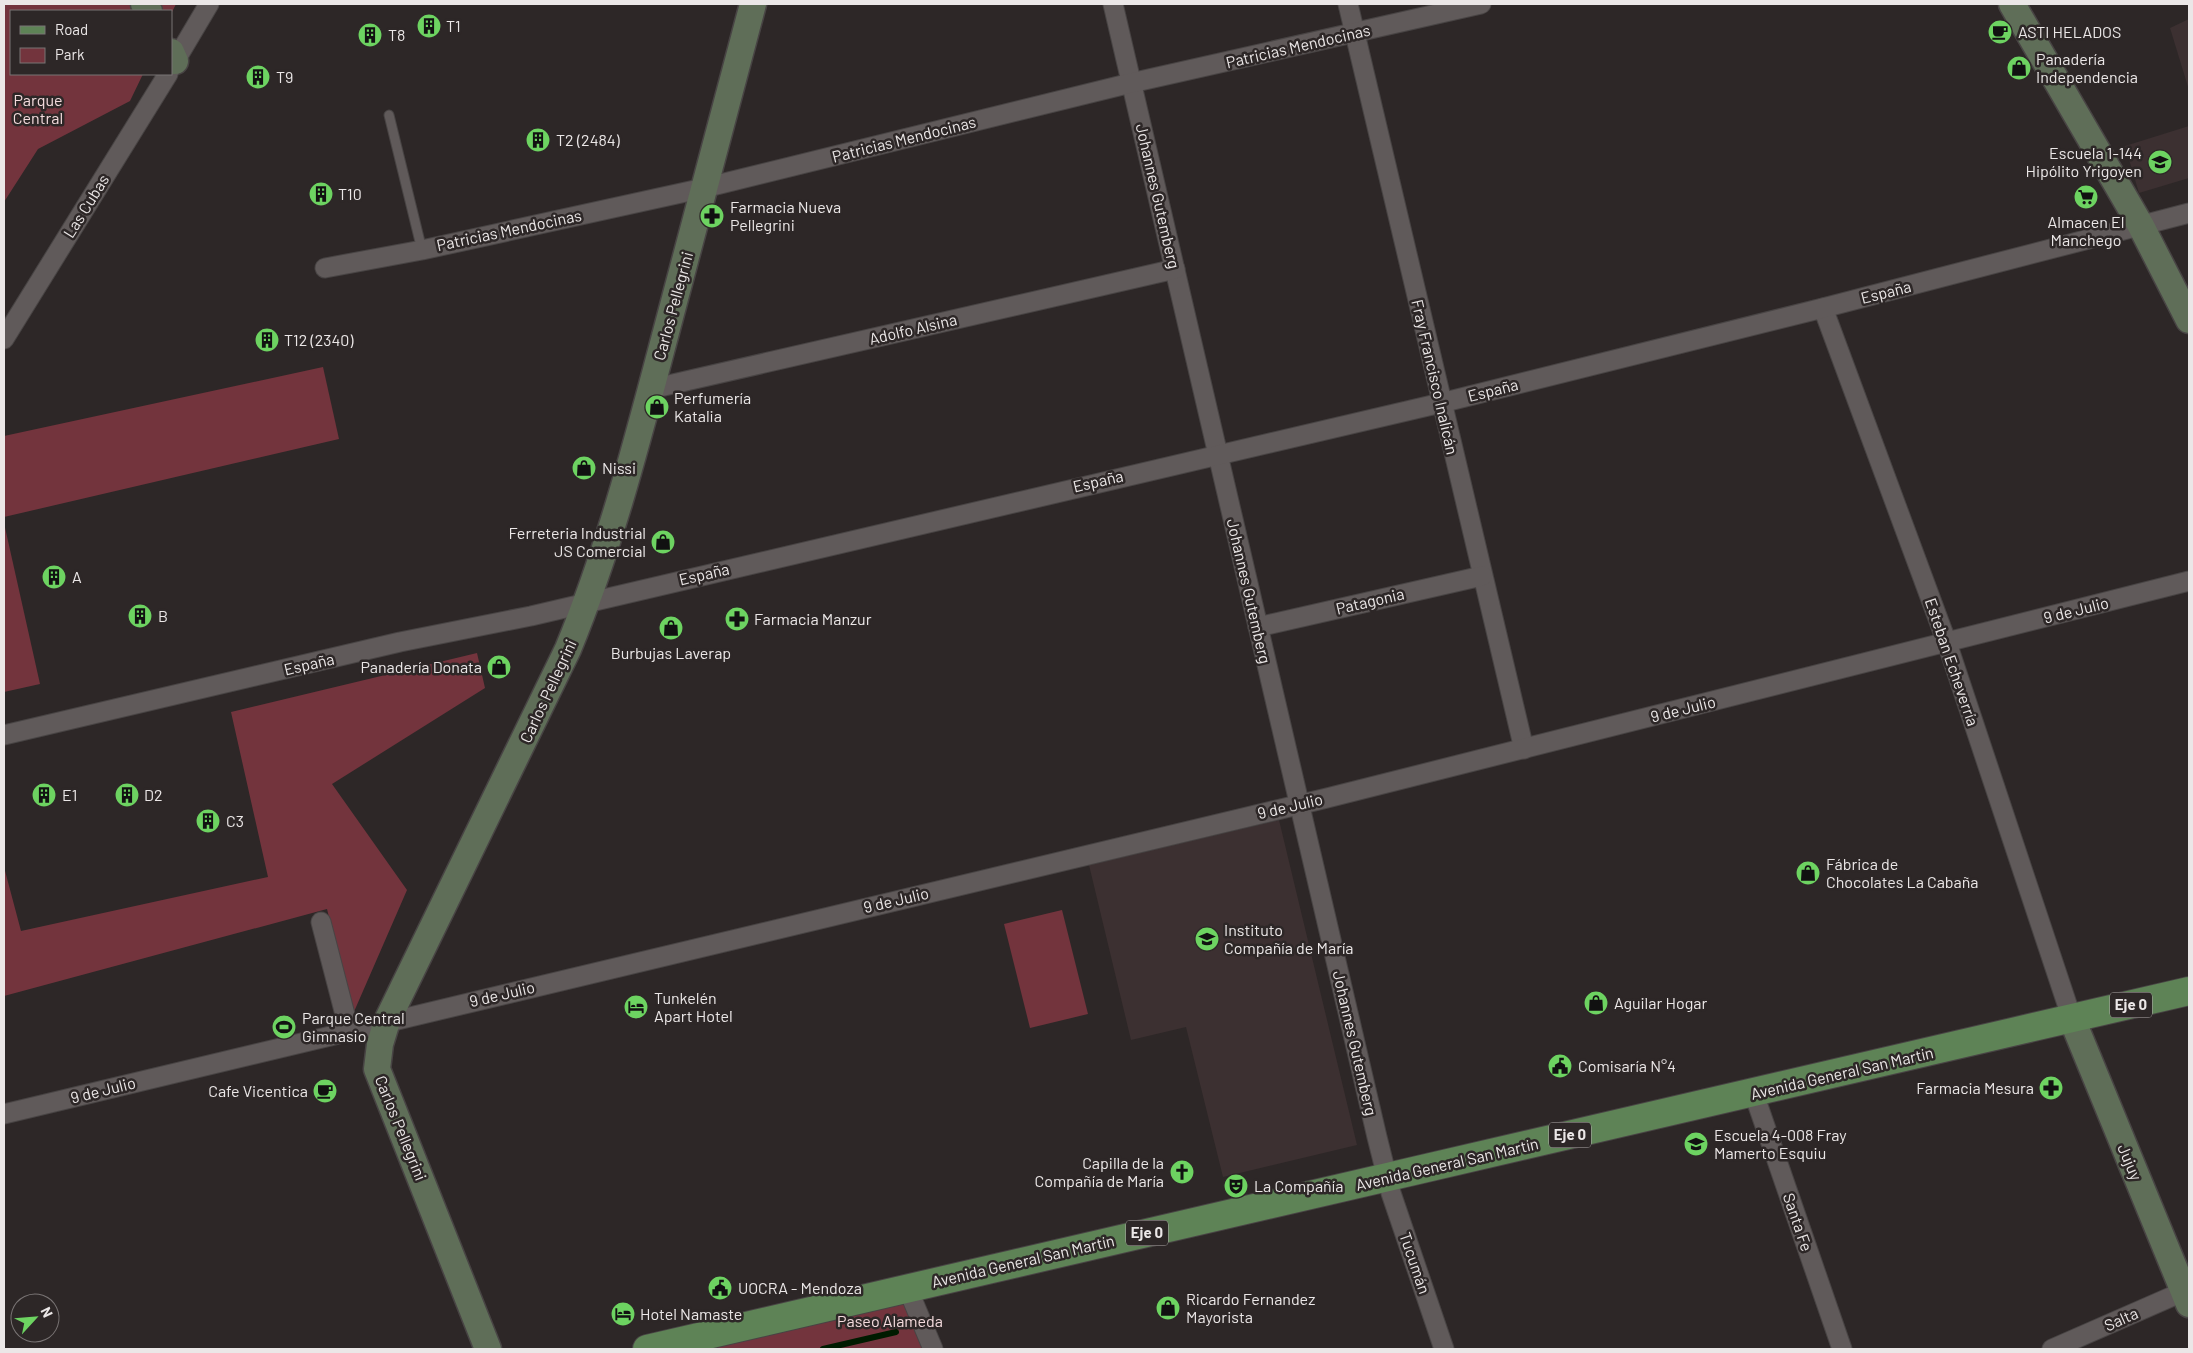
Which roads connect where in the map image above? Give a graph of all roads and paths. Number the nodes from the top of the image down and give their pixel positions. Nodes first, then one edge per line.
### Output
1 (209, 4) edge
2 (753, 4) edge
3 (1113, 4) edge
4 (1348, 4) edge
5 (1481, 4) edge
6 (2012, 4) edge
7 (1354, 33) junction
8 (172, 62) edge
9 (164, 75) edge
10 (1131, 83) junction
11 (389, 115) dead end
12 (704, 188) junction
13 (2189, 213) edge
14 (2140, 226) junction
15 (422, 250) junction
16 (325, 268) dead end
17 (1175, 269) junction
18 (1823, 308) junction
19 (2189, 320) edge
20 (4, 339) edge
21 (651, 389) junction
22 (1441, 403) junction
23 (1217, 454) junction
24 (1482, 576) junction
25 (2189, 582) edge
26 (588, 602) junction
27 (1258, 627) junction
28 (1947, 643) junction
29 (4, 735) edge
30 (1524, 749) junction
31 (1300, 804) junction
32 (321, 922) dead end
33 (2189, 991) edge
34 (2072, 1019) junction
35 (388, 1021) junction
36 (349, 1030) junction
37 (1754, 1094) junction
38 (4, 1114) edge
39 (1387, 1177) junction
40 (907, 1287) junction
41 (2188, 1295) edge
42 (488, 1349) edge
43 (647, 1349) edge
44 (933, 1349) edge
45 (1444, 1349) edge
46 (1842, 1349) edge
47 (2052, 1349) edge

1 - 8 street, Las Cubas
2 - 12 street, Carlos Pellegrini
3 - 10 street, Johannes Gutemberg
4 - 7 street, Fray Francisco Inalicán
5 - 7 street, Patricias Mendocinas
6 - 14 street
7 - 10 street, Patricias Mendocinas
7 - 22 street, Fray Francisco Inalicán
9 - 20 street, Las Cubas
10 - 12 street, Patricias Mendocinas
10 - 17 street, Johannes Gutemberg
11 - 15 lane
12 - 15 street, Patricias Mendocinas
12 - 21 street, Carlos Pellegrini
13 - 14 street, España
14 - 18 street, España
14 - 19 street
15 - 16 street, Patricias Mendocinas
17 - 21 street, Adolfo Alsina
17 - 23 street, Johannes Gutemberg
18 - 22 street, España
18 - 28 street, Esteban Echeverría
21 - 26 street, Carlos Pellegrini
22 - 23 street, España
22 - 24 street, Fray Francisco Inalicán
23 - 26 street, España
23 - 27 street, Johannes Gutemberg
24 - 27 street, Patagonia
24 - 30 street, Fray Francisco Inalicán
25 - 28 street, 9 de Julio
26 - 29 street, España
26 - 35 street, Carlos Pellegrini
27 - 31 street, Johannes Gutemberg
28 - 30 street, 9 de Julio
28 - 34 street, Esteban Echeverría
30 - 31 street, 9 de Julio
31 - 35 street, 9 de Julio
31 - 39 street, Johannes Gutemberg
32 - 36 street
33 - 34 main road, Avenida General San Martín / Eje 0
34 - 37 main road, Avenida General San Martín / Eje 0
34 - 41 street, Jujuy
35 - 36 street, 9 de Julio
35 - 42 street, Carlos Pellegrini
36 - 38 street, 9 de Julio
37 - 39 main road, Avenida General San Martín / Eje 0
37 - 46 street, Santa Fe
39 - 40 main road, Avenida General San Martín / Eje 0
39 - 45 street, Tucumán
40 - 43 main road, Avenida General San Martín / Eje 0
40 - 44 street
41 - 47 street, Salta

